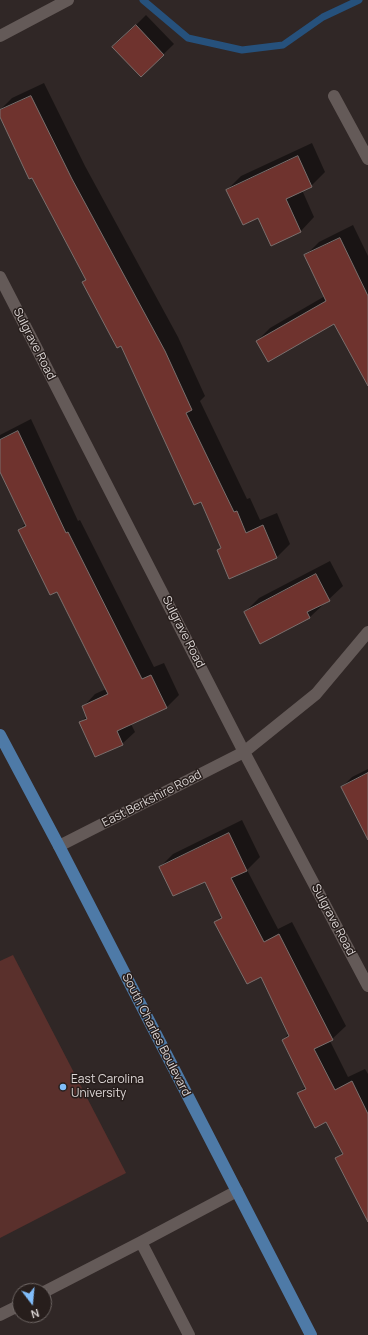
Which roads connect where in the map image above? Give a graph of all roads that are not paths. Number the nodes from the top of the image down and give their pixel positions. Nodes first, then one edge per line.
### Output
1 (68, 0) edge
2 (0, 36) edge
3 (334, 96) dead end
4 (368, 159) edge
5 (0, 277) edge
6 (368, 632) edge
7 (0, 735) edge
8 (244, 752) junction
9 (59, 846) junction
10 (368, 986) edge
11 (237, 1191) junction
12 (141, 1242) junction
13 (52, 1288) edge
14 (12, 1309) edge
15 (0, 1315) edge
16 (189, 1335) edge
17 (311, 1335) edge

1 - 2 street
3 - 4 street
5 - 8 street, Sulgrave Road
6 - 8 street, East Berkshire Road
7 - 9 main road, South Charles Boulevard
8 - 9 street, East Berkshire Road
8 - 10 street, Sulgrave Road
9 - 11 main road, South Charles Boulevard
11 - 12 street
11 - 17 main road, South Charles Boulevard
12 - 13 street
12 - 16 street
14 - 15 street

